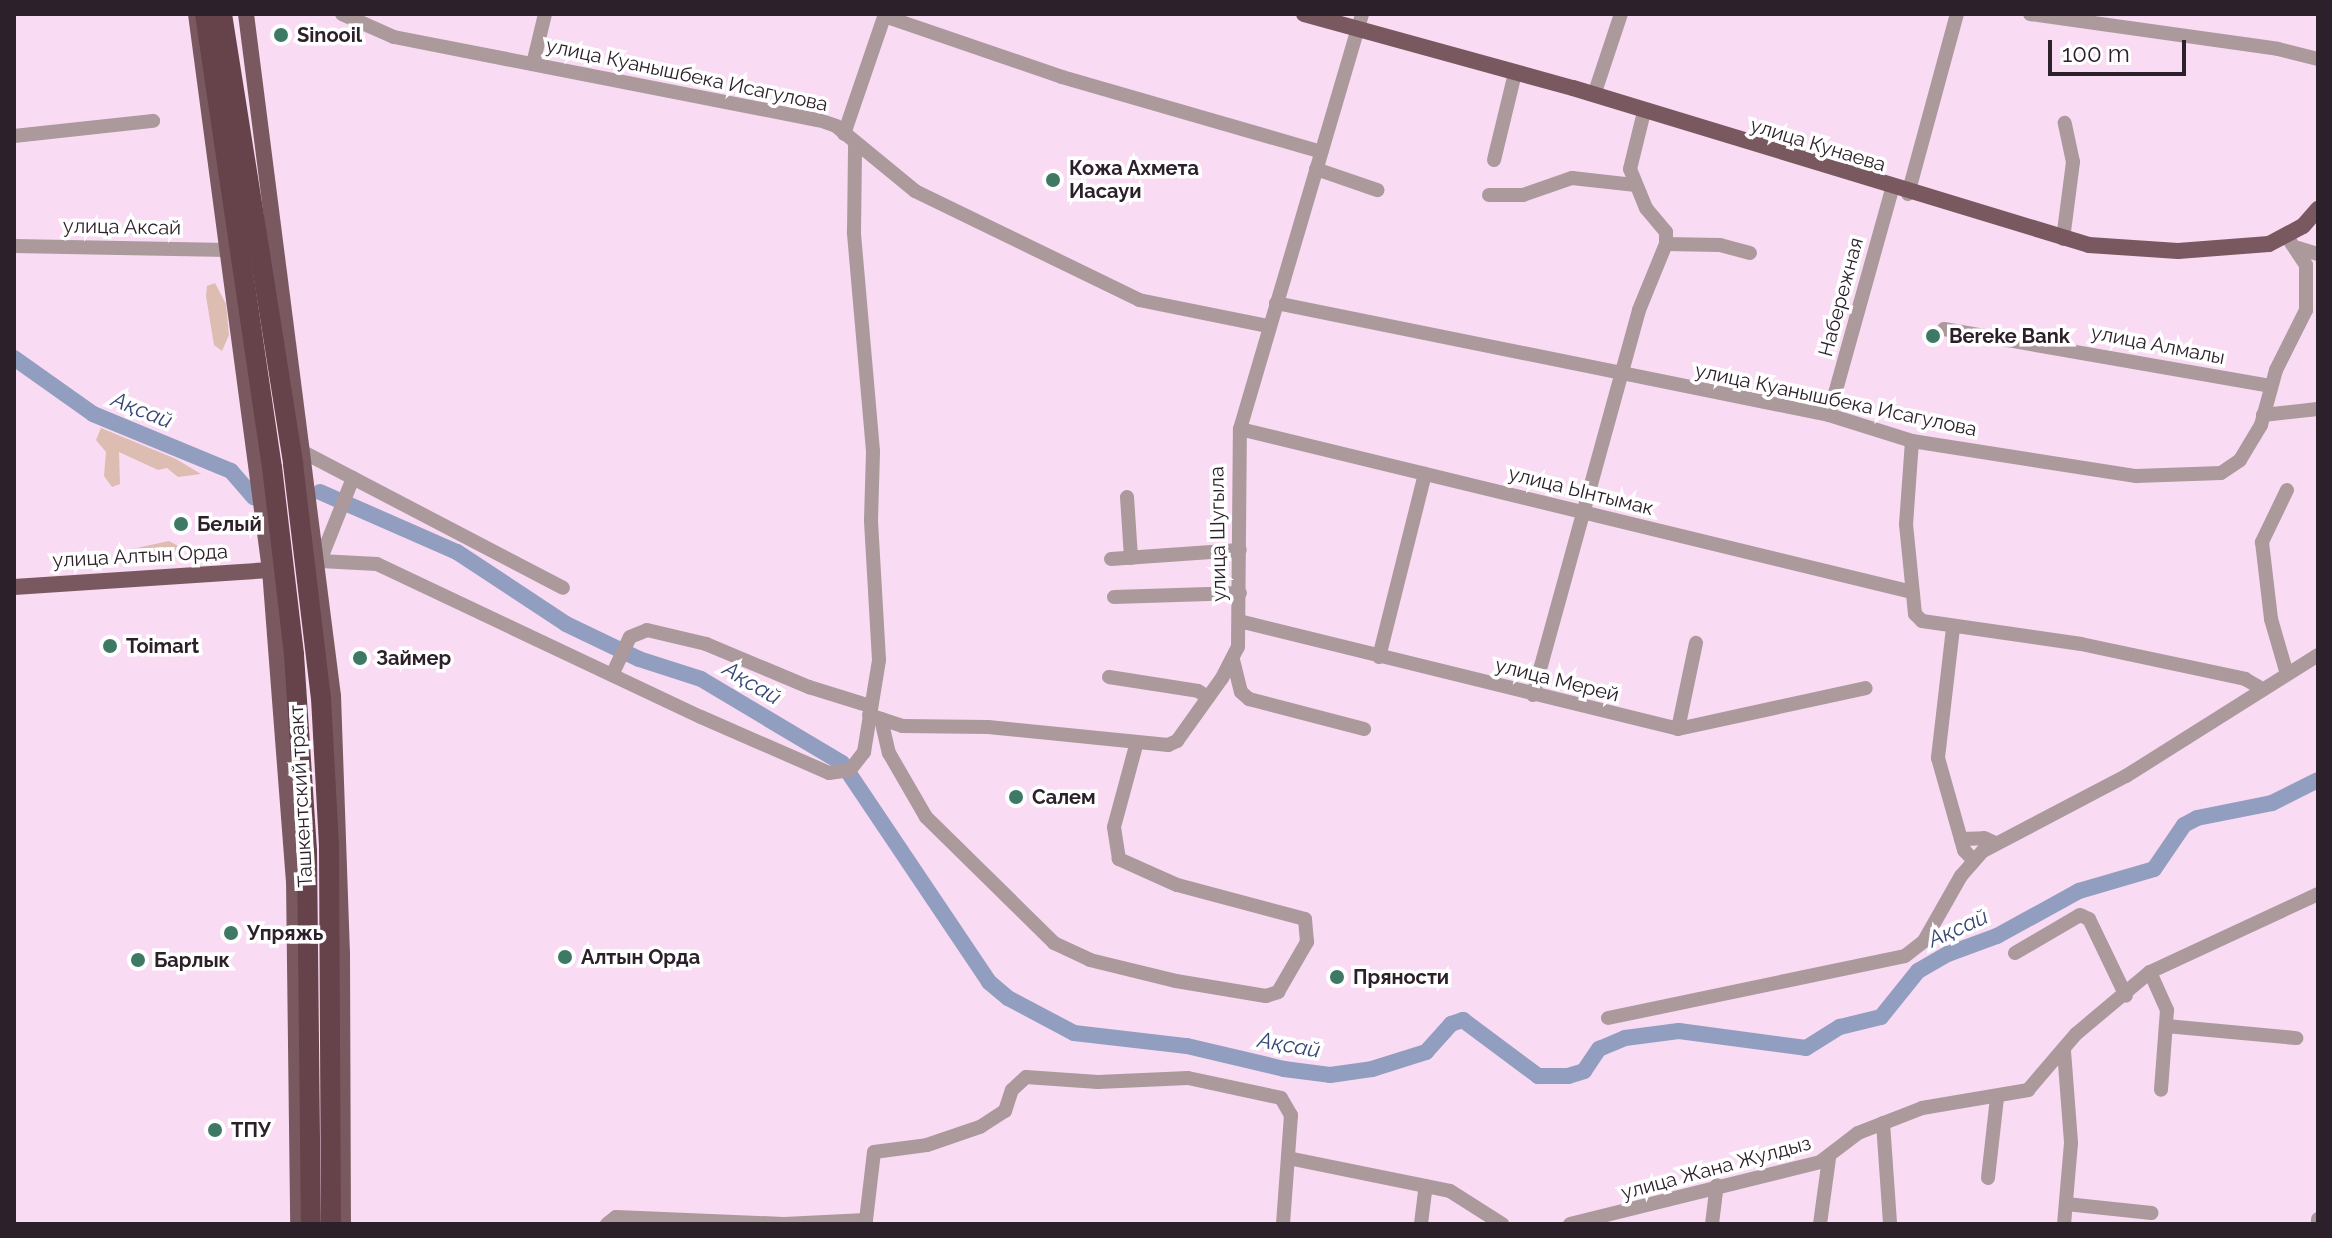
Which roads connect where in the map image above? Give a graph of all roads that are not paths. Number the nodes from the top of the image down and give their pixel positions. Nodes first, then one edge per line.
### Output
1 (196, 14) edge
2 (205, 14) edge
3 (222, 14) edge
4 (246, 14) edge
5 (342, 14) edge
6 (545, 14) edge
7 (1304, 14) edge
8 (1621, 14) edge
9 (1957, 14) edge
10 (2030, 14) edge
11 (885, 15) edge
12 (1359, 22) edge
13 (2318, 59) edge
14 (533, 64) junction
15 (1515, 73) junction
16 (1594, 95) junction
17 (1644, 112) junction
18 (153, 121) dead end
19 (2065, 123) dead end
20 (14, 136) edge
21 (850, 139) junction
22 (1321, 152) junction
23 (1494, 160) dead end
24 (1316, 169) junction
25 (1634, 185) junction
26 (1377, 190) dead end
27 (1900, 192) junction
28 (1489, 195) dead end
29 (2318, 209) edge
30 (2063, 239) junction
31 (2292, 242) junction
32 (1666, 244) junction
33 (14, 246) edge
34 (228, 250) junction
35 (1750, 253) dead end
36 (2318, 254) edge
37 (1276, 303) junction
38 (1268, 326) junction
39 (1944, 329) dead end
40 (1620, 375) junction
41 (2270, 386) junction
42 (2318, 409) edge
43 (1829, 415) junction
44 (2263, 415) junction
45 (1240, 429) junction
46 (1912, 441) junction
47 (287, 462) junction
48 (1425, 474) junction
49 (350, 484) junction
50 (2287, 490) dead end
51 (1127, 497) dead end
52 (1583, 512) junction
53 (1240, 550) junction
54 (1131, 558) junction
55 (1111, 559) dead end
56 (320, 561) junction
57 (270, 570) junction
58 (14, 587) edge
59 (563, 588) dead end
60 (1912, 592) junction
61 (1240, 593) junction
62 (1114, 597) dead end
63 (1239, 621) junction
64 (1953, 628) junction
65 (1696, 643) dead end
66 (2318, 655) edge
67 (1379, 657) junction
68 (1233, 660) junction
69 (2287, 674) junction
70 (612, 675) junction
71 (1109, 677) dead end
72 (1866, 688) dead end
73 (2262, 689) junction
74 (1533, 695) junction
75 (1208, 697) junction
76 (873, 714) junction
77 (1364, 729) dead end
78 (1678, 729) junction
79 (1137, 742) junction
80 (1961, 839) junction
81 (1995, 843) junction
82 (1973, 860) junction
83 (2318, 894) edge
84 (2015, 953) dead end
85 (2150, 972) junction
86 (2126, 996) junction
87 (1608, 1018) dead end
88 (2166, 1026) junction
89 (2296, 1038) dead end
90 (2064, 1051) junction
91 (2161, 1090) dead end
92 (1997, 1098) junction
93 (1883, 1123) junction
94 (1288, 1158) junction
95 (1829, 1158) junction
96 (1988, 1178) dead end
97 (1717, 1185) junction
98 (1426, 1186) junction
99 (2066, 1204) junction
100 (2152, 1213) dead end
101 (1622, 1219) edge
102 (298, 1224) edge
103 (311, 1224) edge
104 (331, 1224) edge
105 (343, 1224) edge
106 (607, 1224) edge
107 (1283, 1224) edge
108 (1421, 1224) edge
109 (1502, 1224) edge
110 (1570, 1224) edge
111 (1712, 1224) edge
112 (1820, 1224) edge
113 (1890, 1224) edge
114 (2064, 1224) edge

1 - 34 main road
2 - 47 highway
3 - 47 highway
4 - 47 main road
5 - 14 street, улица Куанышбека Исагулова
6 - 14 street
7 - 12 main road, улица Кунаева
8 - 16 street
9 - 27 street, Набережная
10 - 13 street
11 - 21 street
11 - 22 street
12 - 15 main road, улица Кунаева
12 - 22 street, улица Шугыла
14 - 21 street, улица Куанышбека Исагулова
15 - 16 main road, улица Кунаева
15 - 23 street
16 - 17 main road, улица Кунаева
17 - 25 street
17 - 27 main road, улица Кунаева
18 - 20 street
19 - 30 street
21 - 38 street, улица Куанышбека Исагулова
21 - 76 street
22 - 24 street, улица Шугыла
24 - 26 street
24 - 37 street, улица Шугыла
25 - 28 street
25 - 32 street
27 - 30 main road, улица Кунаева
27 - 43 street, Набережная
29 - 31 main road, улица Кунаева
30 - 31 main road, улица Кунаева
31 - 36 street
31 - 41 street, улица Куанышбека Исагулова
32 - 35 street
32 - 40 street
33 - 34 street, улица Аксай
34 - 47 main road
37 - 38 street, улица Шугыла
37 - 40 street, улица Куанышбека Исагулова
38 - 45 street, улица Шугыла
39 - 41 street, улица Алмалы
40 - 43 street, улица Куанышбека Исагулова
40 - 52 street
41 - 44 street, улица Куанышбека Исагулова
42 - 44 street
43 - 46 street, улица Куанышбека Исагулова
44 - 46 street, улица Куанышбека Исагулова
45 - 48 street, улица Ынтымак
45 - 53 street, улица Шугыла
46 - 60 street
47 - 49 street
47 - 56 main road
47 - 57 main road
47 - 103 highway
47 - 104 highway, Ташкентский тракт
48 - 52 street, улица Ынтымак
48 - 67 street
49 - 56 street
49 - 59 street
50 - 69 street
51 - 54 street
52 - 60 street, улица Ынтымак
52 - 74 street
53 - 54 street
53 - 61 street, улица Шугыла
54 - 55 street
56 - 70 street
56 - 105 main road
57 - 58 main road, улица Алтын Орда
57 - 102 main road
60 - 64 street
61 - 62 street
61 - 63 street, улица Шугыла
63 - 67 street, улица Мерей
63 - 68 street, улица Шугыла
64 - 73 street
64 - 80 street
65 - 78 street
66 - 69 street
67 - 74 street, улица Мерей
68 - 75 street, улица Шугыла
68 - 77 street
69 - 73 street
70 - 76 street, улица Шугыла
70 - 76 street
71 - 75 street
72 - 78 street, улица Мерей
73 - 81 street
74 - 78 street, улица Мерей
75 - 79 street, улица Шугыла
76 - 79 street, улица Шугыла
76 - 79 street
80 - 81 street
80 - 82 street
81 - 82 street
82 - 87 street
83 - 85 street, улица Жана Жулдыз
84 - 86 street
85 - 86 street, улица Жана Жулдыз
85 - 88 street
86 - 90 street, улица Жана Жулдыз
88 - 89 street
88 - 91 street
90 - 92 street, улица Жана Жулдыз
90 - 99 street
92 - 93 street, улица Жана Жулдыз
92 - 96 street
93 - 95 street, улица Жана Жулдыз
93 - 113 street
94 - 98 street
94 - 106 street
94 - 107 street
95 - 97 street, улица Жана Жулдыз
95 - 112 street
97 - 101 street, улица Жана Жулдыз
97 - 111 street
98 - 108 street
98 - 109 street
99 - 100 street
99 - 114 street
101 - 110 street, улица Жана Жулдыз

